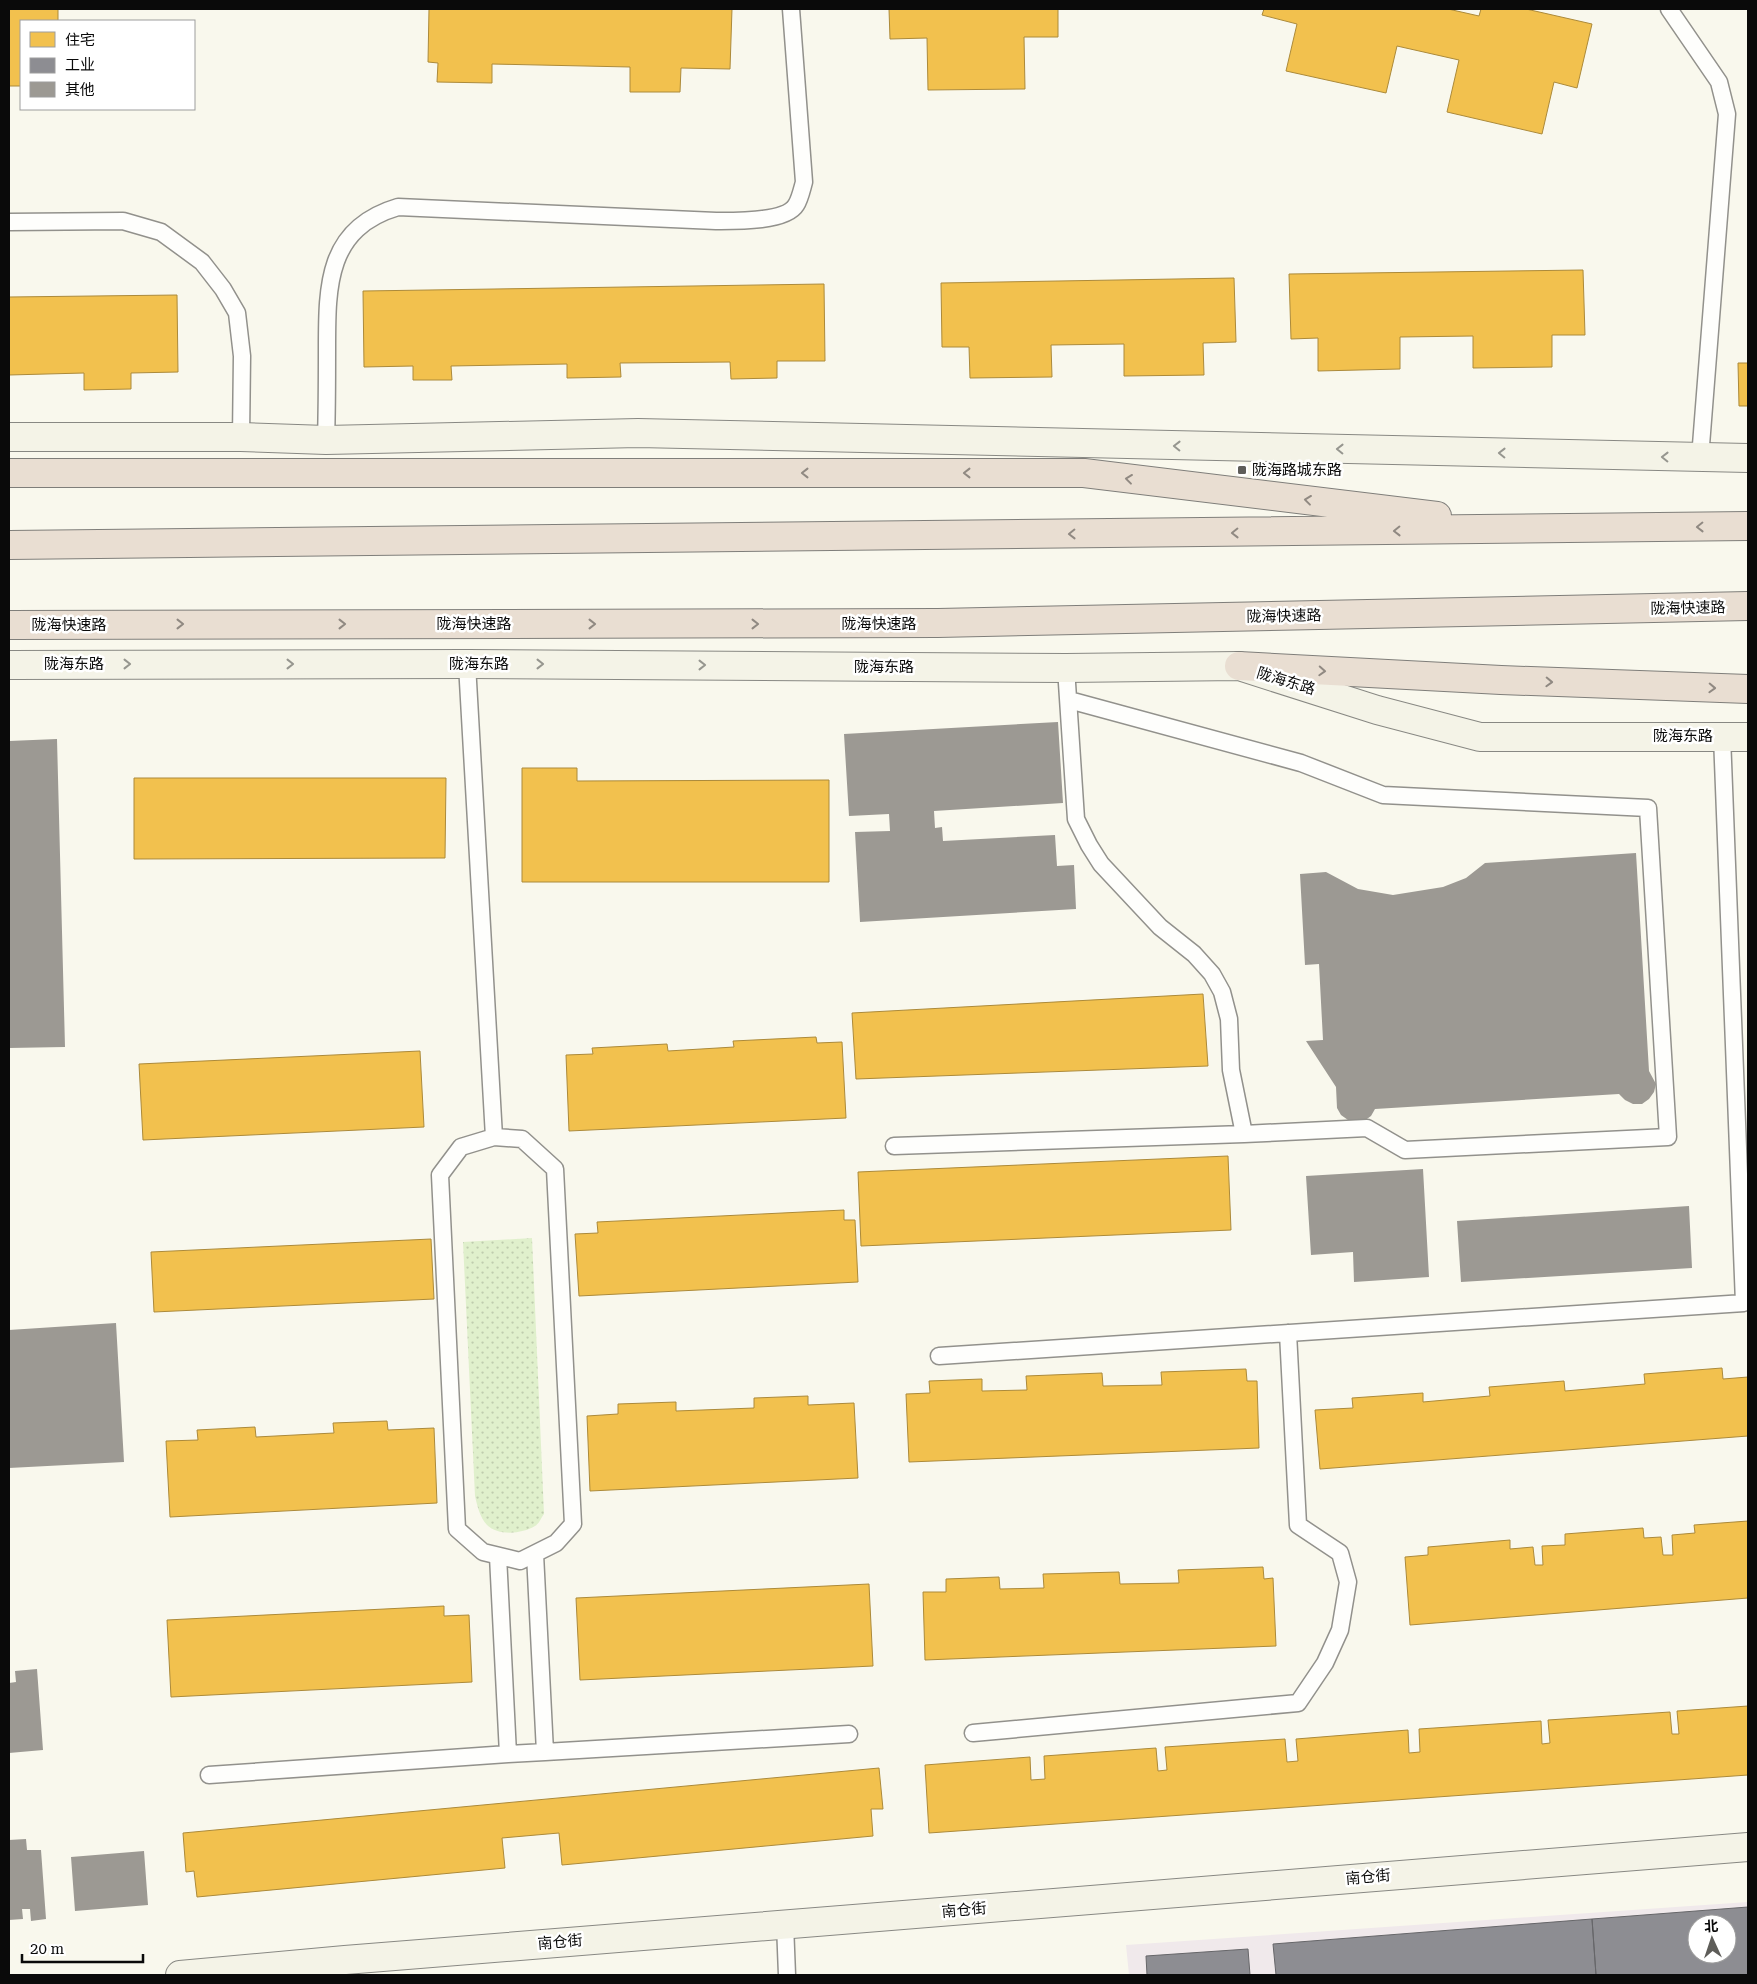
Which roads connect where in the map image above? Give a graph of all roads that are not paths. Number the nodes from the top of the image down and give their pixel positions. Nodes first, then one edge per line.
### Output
1 (791, 9) edge
2 (1668, 9) edge
3 (9, 222) edge
4 (9, 437) edge
5 (241, 437) junction
6 (326, 440) junction
7 (1700, 458) junction
8 (1748, 458) edge
9 (9, 473) edge
10 (1748, 526) edge
11 (1547, 530) junction
12 (9, 545) edge
13 (1748, 606) edge
14 (9, 625) edge
15 (467, 664) junction
16 (9, 665) edge
17 (1239, 666) junction
18 (1066, 668) junction
19 (1748, 689) edge
20 (1069, 700) junction
21 (1735, 736) edge
22 (1244, 1134) junction
23 (494, 1137) junction
24 (894, 1146) dead end
25 (1288, 1333) junction
26 (939, 1356) dead end
27 (535, 1554) junction
28 (498, 1556) junction
29 (973, 1732) dead end
30 (849, 1734) dead end
31 (545, 1752) junction
32 (508, 1754) junction
33 (209, 1775) dead end
34 (1748, 1847) edge
35 (785, 1924) junction
36 (345, 1968) edge
37 (180, 1975) edge
38 (787, 1975) edge

1 - 6 lane
2 - 7 lane
3 - 5 lane
4 - 5 street
5 - 6 street
7 -> 6 street
7 - 8 street
11 -> 9 highway
10 -> 11 highway
11 -> 12 highway
14 -> 13 highway, 陇海快速路
16 -> 15 street, 陇海东路
15 -> 18 street, 陇海东路
15 - 23 lane
17 - 18 street, 陇海东路
17 -> 19 highway
17 - 21 street, 陇海东路
18 - 20 lane
20 - 22 lane
20 - 22 lane
21 - 25 lane
22 - 24 lane
23 - 27 lane
23 - 28 lane
25 - 26 lane
25 - 29 lane
27 - 28 lane
27 - 31 lane
28 - 32 lane
30 - 31 lane
31 - 32 lane
32 - 33 lane
34 - 35 street, 南仓街
35 - 36 street, 南仓街
35 - 38 lane
36 - 37 street, 南仓街

